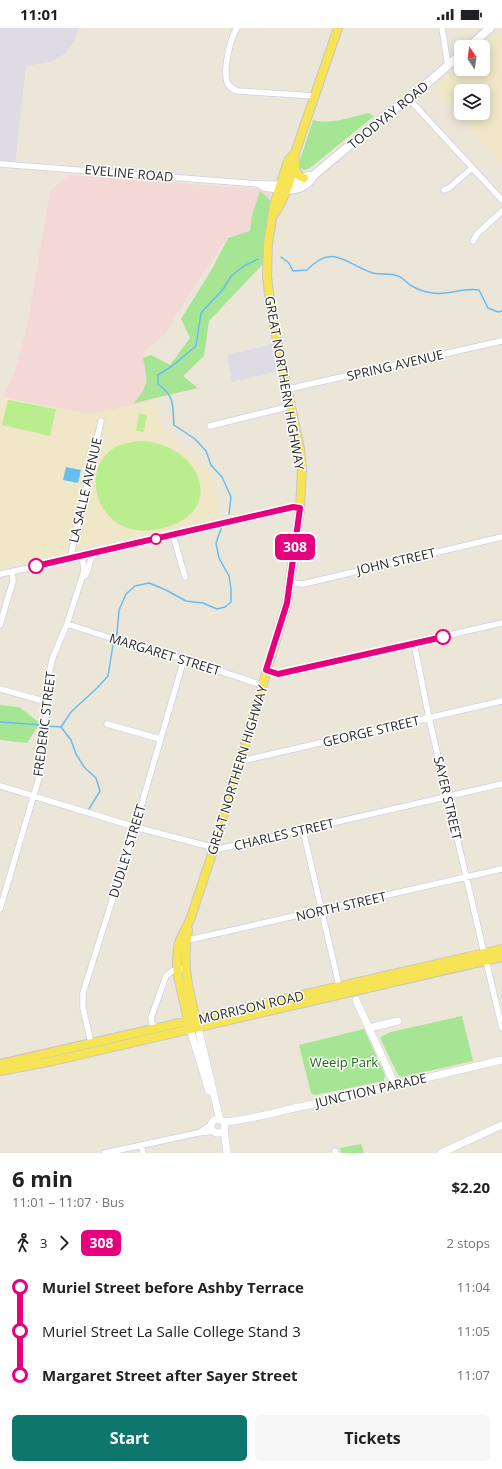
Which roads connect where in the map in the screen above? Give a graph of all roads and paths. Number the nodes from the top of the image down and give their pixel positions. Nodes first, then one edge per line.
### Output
1 (237, 28) edge
2 (338, 28) edge
3 (442, 28) edge
4 (490, 28) edge
5 (477, 40) edge
6 (454, 60) edge
7 (448, 66) junction
8 (315, 96) junction
9 (409, 99) junction
10 (295, 153) junction
11 (295, 163) junction
12 (0, 164) edge
13 (472, 168) junction
14 (314, 175) junction
15 (304, 178) junction
16 (283, 187) junction
17 (444, 190) dead end
18 (502, 200) edge
19 (502, 211) edge
20 (473, 241) dead end
21 (502, 341) edge
22 (288, 389) junction
23 (291, 406) junction
24 (100, 421) dead end
25 (210, 426) dead end
26 (300, 508) junction
27 (173, 535) junction
28 (502, 537) edge
29 (92, 554) junction
30 (81, 557) junction
31 (70, 559) junction
32 (12, 572) junction
33 (0, 574) edge
34 (185, 577) dead end
35 (290, 583) junction
36 (80, 586) junction
37 (2, 610) edge
38 (502, 623) edge
39 (67, 624) junction
40 (0, 625) edge
41 (414, 643) junction
42 (184, 659) junction
43 (266, 670) junction
44 (262, 685) junction
45 (0, 689) edge
46 (47, 700) junction
47 (502, 701) edge
48 (429, 718) junction
49 (107, 724) dead end
50 (160, 739) junction
51 (240, 758) junction
52 (502, 784) edge
53 (0, 786) edge
54 (34, 795) junction
55 (447, 797) junction
56 (135, 826) junction
57 (303, 830) junction
58 (214, 848) junction
59 (502, 869) edge
60 (466, 877) junction
61 (0, 909) edge
62 (321, 910) junction
63 (183, 940) junction
64 (502, 952) edge
65 (484, 957) junction
66 (181, 969) junction
67 (340, 990) junction
68 (356, 1000) dead end
69 (398, 1022) dead end
70 (193, 1024) junction
71 (158, 1028) junction
72 (369, 1028) junction
73 (502, 1028) edge
74 (91, 1043) junction
75 (502, 1060) edge
76 (0, 1064) edge
77 (0, 1071) edge
78 (395, 1085) junction
79 (502, 1125) edge
80 (219, 1126) junction
81 (502, 1129) edge
82 (142, 1145) junction
83 (104, 1153) edge
84 (143, 1153) edge
85 (222, 1153) edge
86 (227, 1153) edge
87 (441, 1153) edge
88 (449, 1153) edge

1 - 8 street
2 - 8 main road, GREAT NORTHERN HIGHWAY
3 - 7 street
4 - 5 main road
6 - 7 main road, TOODYAY ROAD
7 - 9 main road, TOODYAY ROAD
8 - 10 main road, GREAT NORTHERN HIGHWAY
9 - 13 street
9 - 14 main road, TOODYAY ROAD
10 - 11 main road, GREAT NORTHERN HIGHWAY
10 - 16 main road, GREAT NORTHERN HIGHWAY
11 - 15 main road
11 - 16 main road, GREAT NORTHERN HIGHWAY
12 - 16 street, EVELINE ROAD
13 - 17 street
13 - 18 street
14 - 15 main road, TOODYAY ROAD
14 - 16 main road, TOODYAY ROAD
15 - 16 main road, TOODYAY ROAD
16 - 22 main road, GREAT NORTHERN HIGHWAY
19 - 20 street
21 - 22 street, SPRING AVENUE
22 - 23 main road, GREAT NORTHERN HIGHWAY
23 - 25 street
23 - 26 main road, GREAT NORTHERN HIGHWAY
24 - 31 street, LA SALLE AVENUE
26 - 27 street
26 - 35 main road, GREAT NORTHERN HIGHWAY
27 - 29 street
27 - 34 street
28 - 35 street, JOHN STREET
29 - 30 street
29 - 36 street, FREDERIC STREET
30 - 31 street
30 - 36 street, FREDERIC STREET
31 - 32 street
32 - 33 street
32 - 37 street
35 - 43 main road, GREAT NORTHERN HIGHWAY
36 - 39 street, FREDERIC STREET
37 - 40 street
38 - 41 street
39 - 42 street, MARGARET STREET
39 - 46 street, FREDERIC STREET
41 - 43 street
41 - 48 street, SAYER STREET
42 - 44 street, MARGARET STREET
42 - 50 street, DUDLEY STREET
43 - 44 main road, GREAT NORTHERN HIGHWAY
44 - 51 main road, GREAT NORTHERN HIGHWAY
45 - 46 street
46 - 54 street, FREDERIC STREET
47 - 48 street, GEORGE STREET
48 - 51 street, GEORGE STREET
48 - 55 street, SAYER STREET
49 - 50 street
50 - 56 street, DUDLEY STREET
51 - 58 main road, GREAT NORTHERN HIGHWAY
52 - 55 street, CHARLES STREET
53 - 54 street, CHARLES STREET
54 - 56 street, CHARLES STREET
54 - 61 street, FREDERIC STREET
55 - 57 street, CHARLES STREET
55 - 60 street, SAYER STREET
56 - 58 street, CHARLES STREET
56 - 74 street, DUDLEY STREET
57 - 58 street, CHARLES STREET
57 - 62 street
58 - 63 main road, GREAT NORTHERN HIGHWAY
59 - 60 street, NORTH STREET
60 - 62 street, NORTH STREET
60 - 65 street, SAYER STREET
62 - 63 street, NORTH STREET
62 - 67 street
63 - 66 main road, GREAT NORTHERN HIGHWAY
64 - 65 main road, MORRISON ROAD
65 - 67 main road, MORRISON ROAD
65 - 67 main road, MORRISON ROAD
65 - 73 street, SAYER STREET
66 - 70 main road, GREAT NORTHERN HIGHWAY
66 - 71 street
67 - 70 main road, MORRISON ROAD
68 - 72 street
69 - 72 street
70 - 71 main road, MORRISON ROAD
70 - 77 main road, MORRISON ROAD
70 - 80 street
71 - 74 main road, MORRISON ROAD
72 - 78 street
74 - 76 main road, MORRISON ROAD
75 - 78 street, JUNCTION PARADE
78 - 80 street, JUNCTION PARADE
79 - 87 street
80 - 82 street
80 - 85 street
80 - 86 street
81 - 88 street
82 - 83 street
82 - 84 street

